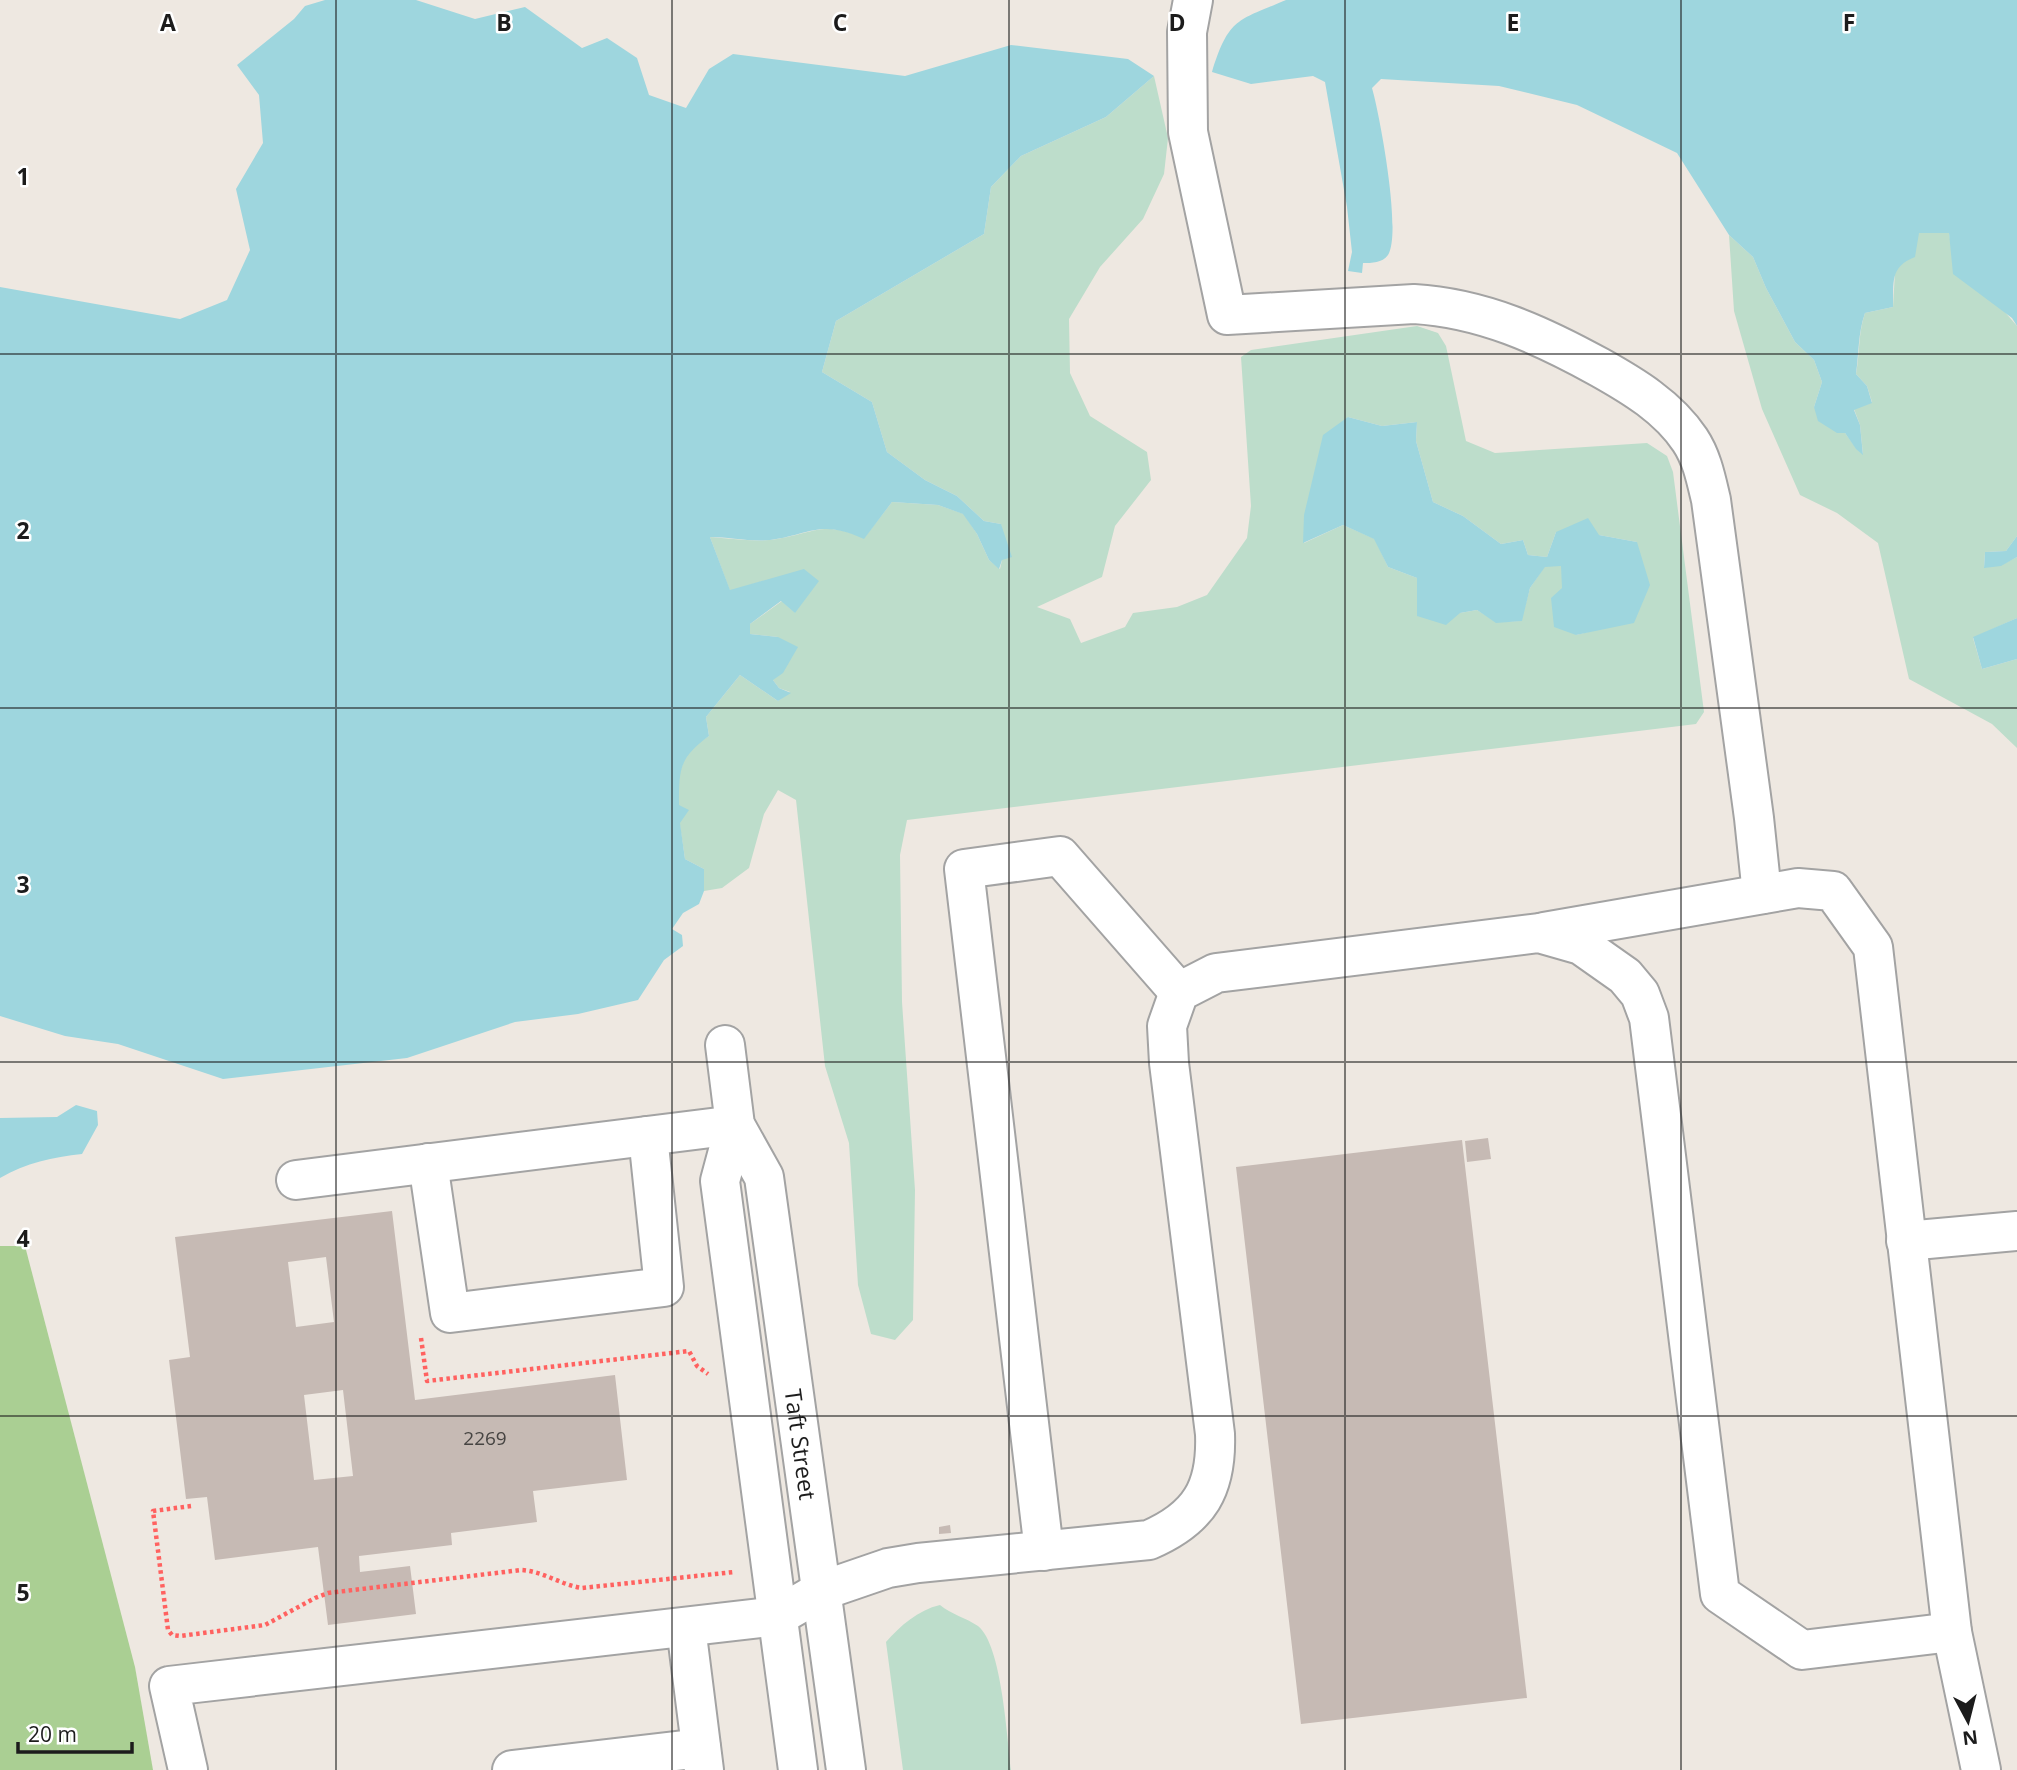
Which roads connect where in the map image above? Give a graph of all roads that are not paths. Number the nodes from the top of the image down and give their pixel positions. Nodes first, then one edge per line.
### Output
1 (1193, 0) edge
2 (1762, 894) junction
3 (1539, 933) junction
4 (1179, 992) junction
5 (725, 1045) dead end
6 (735, 1125) junction
7 (648, 1136) junction
8 (428, 1163) junction
9 (296, 1180) dead end
10 (2017, 1231) edge
11 (1906, 1241) junction
12 (1044, 1550) junction
13 (821, 1591) junction
14 (764, 1617) junction
15 (686, 1627) junction
16 (1952, 1632) junction
17 (702, 1759) edge
18 (580, 1766) edge
19 (188, 1770) edge
20 (512, 1770) edge
21 (798, 1770) edge
22 (846, 1770) edge
23 (1981, 1770) edge

1 - 2 street
2 - 3 street
2 - 11 street
3 - 4 street
3 - 16 street
4 - 12 street
4 - 12 street
5 - 6 street, Taft Street
6 - 7 street
6 - 13 street, Taft Street
6 - 14 street, Taft Street
7 - 8 street
7 - 8 street
8 - 9 street
10 - 11 street
11 - 16 street
12 - 13 street
13 - 14 street
13 - 22 street, Taft Street
14 - 15 street
14 - 21 street, Taft Street
15 - 17 street
15 - 19 street
16 - 23 street
17 - 18 street
18 - 20 street

